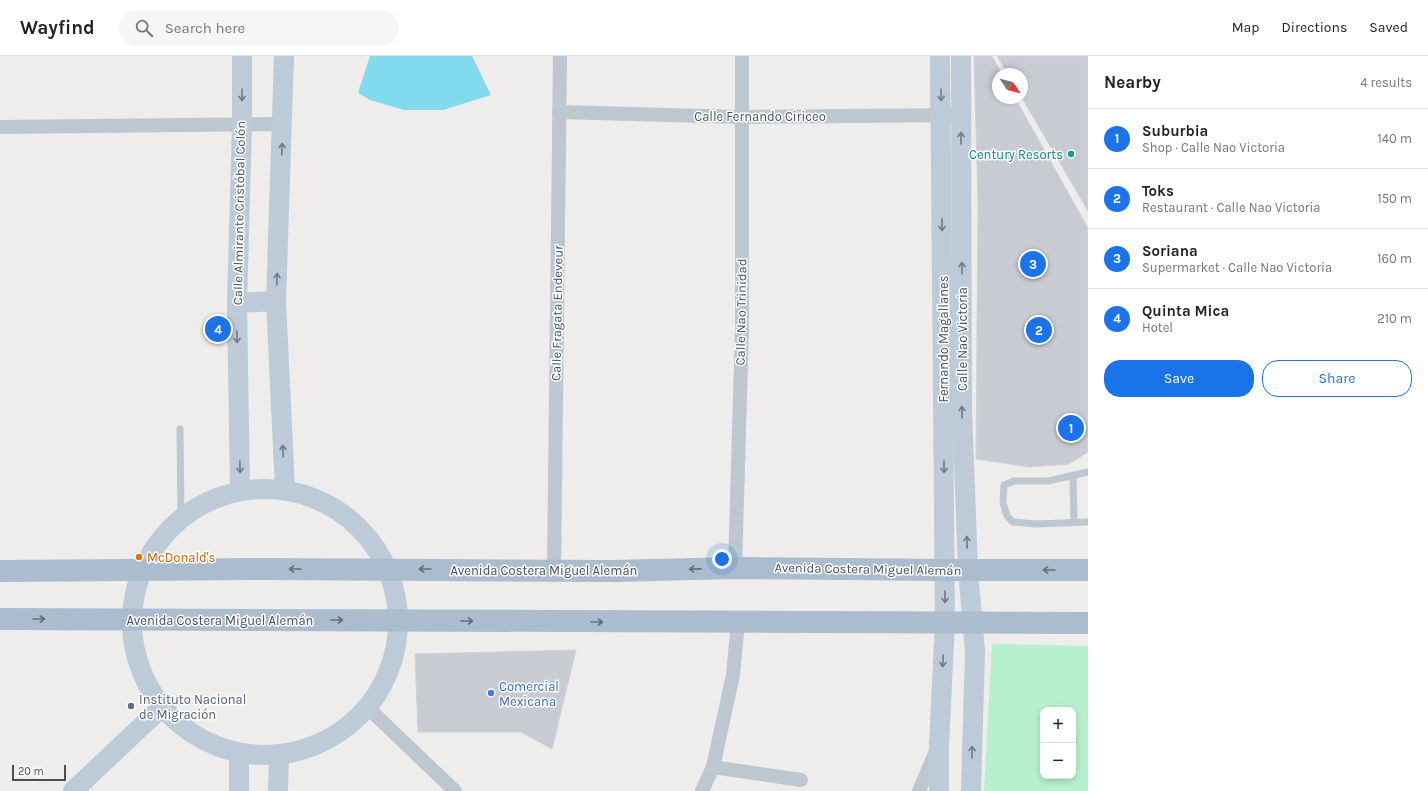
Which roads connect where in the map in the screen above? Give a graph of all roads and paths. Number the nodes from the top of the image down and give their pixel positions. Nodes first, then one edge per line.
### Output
1 (242, 56) edge
2 (284, 56) edge
3 (560, 56) edge
4 (742, 56) edge
5 (940, 56) edge
6 (961, 56) edge
7 (559, 112) junction
8 (961, 115) junction
9 (941, 116) junction
10 (741, 117) junction
11 (282, 124) junction
12 (242, 125) junction
13 (0, 127) edge
14 (276, 301) junction
15 (236, 303) junction
16 (180, 429) dead end
17 (1088, 472) edge
18 (1073, 476) junction
19 (240, 490) junction
20 (284, 490) junction
21 (182, 518) junction
22 (1074, 522) junction
23 (1088, 522) edge
24 (735, 568) junction
25 (387, 569) junction
26 (142, 570) junction
27 (554, 570) junction
28 (945, 570) junction
29 (968, 570) junction
30 (1088, 570) edge
31 (0, 571) edge
32 (0, 619) edge
33 (131, 619) junction
34 (398, 621) junction
35 (738, 622) junction
36 (945, 622) junction
37 (973, 622) junction
38 (1088, 623) edge
39 (162, 707) junction
40 (367, 708) junction
41 (939, 745) junction
42 (239, 753) junction
43 (279, 755) junction
44 (713, 766) junction
45 (801, 780) dead end
46 (74, 791) edge
47 (239, 791) edge
48 (278, 791) edge
49 (455, 791) edge
50 (702, 791) edge
51 (919, 791) edge
52 (939, 791) edge
53 (972, 791) edge

1 -> 12 main road, Calle Almirante Cristóbal Colón
2 - 11 main road
3 - 7 street, Calle Fragata Endeveur
4 - 10 street, Calle Nao Trinidad
5 -> 9 main road, Fernando Magallanes
6 - 8 main road, Calle Nao Victoria
7 - 10 street, Calle Fernando Ciriceo
7 - 27 street, Calle Fragata Endeveur
8 - 9 street, Calle Fernando Ciriceo
29 -> 8 main road, Calle Nao Victoria
9 - 10 street, Calle Fernando Ciriceo
9 -> 28 main road, Fernando Magallanes
10 - 24 street, Calle Nao Trinidad
11 - 12 street
14 -> 11 main road
12 - 13 street
12 - 15 main road, Calle Almirante Cristóbal Colón
14 - 15 main road
20 -> 14 main road
15 -> 19 main road, Calle Almirante Cristóbal Colón
16 - 21 lane
17 - 18 lane
18 - 22 lane
18 - 22 lane
19 - 20 main road
19 - 21 main road
20 - 25 main road
21 - 26 main road
22 - 23 lane
24 -> 27 main road, Avenida Costera Miguel Alemán
24 - 28 main road, Avenida Costera Miguel Alemán
25 -> 26 main road, Avenida Costera Miguel Alemán
27 -> 25 main road, Avenida Costera Miguel Alemán
25 - 34 main road
26 - 31 main road, Avenida Costera Miguel Alemán
26 - 33 main road
28 - 29 main road, Avenida Costera Miguel Alemán
28 -> 36 main road, Fernando Magallanes
30 -> 29 main road, Avenida Costera Miguel Alemán
29 - 37 main road, Calle Nao Victoria
32 -> 33 main road, Avenida Costera Miguel Alemán
33 -> 34 main road, Avenida Costera Miguel Alemán
33 - 39 main road
34 -> 35 main road, Avenida Costera Miguel Alemán
34 - 40 main road
35 - 36 main road, Avenida Costera Miguel Alemán
35 - 44 street
36 - 37 main road, Avenida Costera Miguel Alemán
36 -> 41 main road, Fernando Magallanes
37 - 38 main road, Avenida Costera Miguel Alemán
53 -> 37 main road, Calle Nao Victoria
39 - 42 main road
39 - 46 main road
40 - 43 main road
40 - 49 street
41 - 51 street
41 - 52 main road, Fernando Magallanes
42 - 43 main road
42 - 47 main road
43 - 48 main road
44 - 45 street
44 - 50 street

